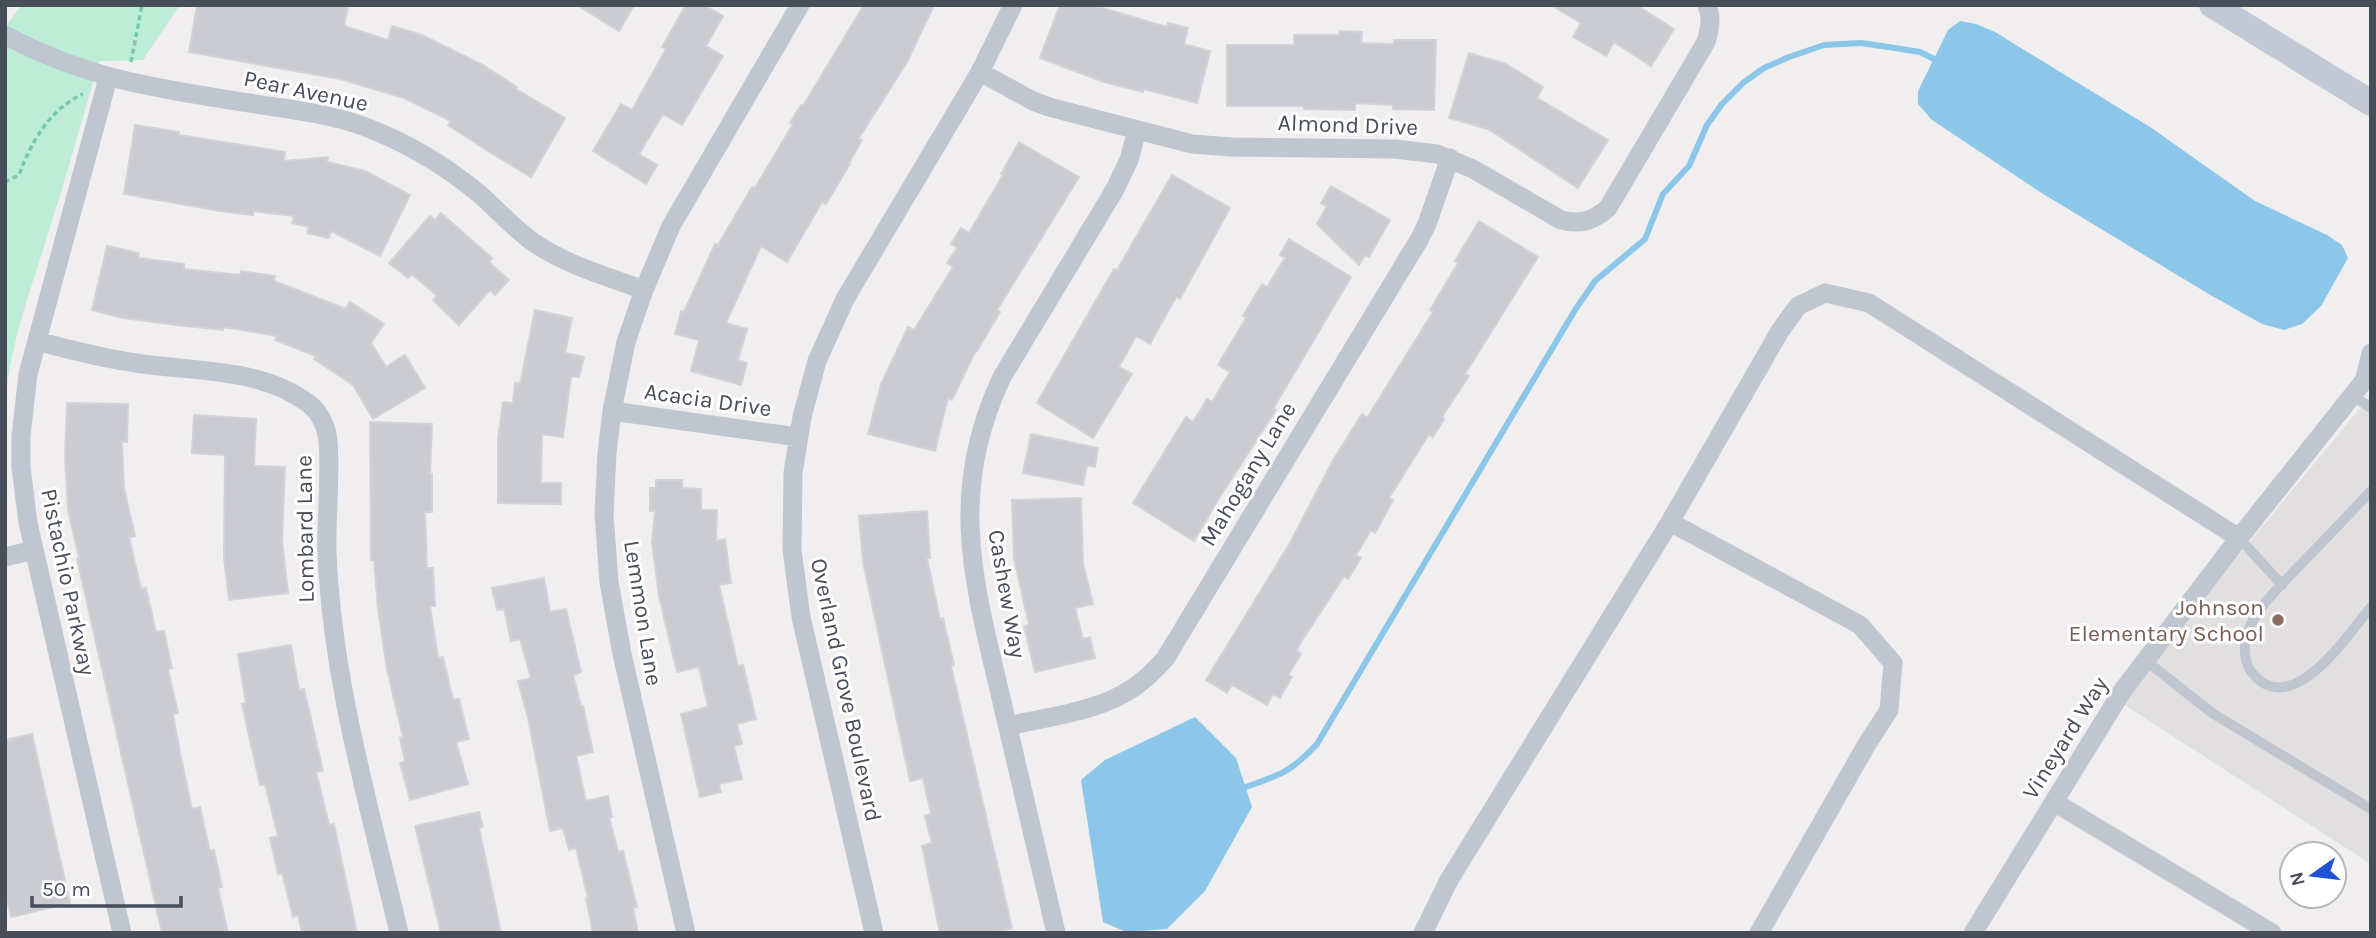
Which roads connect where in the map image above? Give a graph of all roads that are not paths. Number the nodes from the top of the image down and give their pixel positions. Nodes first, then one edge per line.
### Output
1 (1013, 5) edge
2 (1707, 5) edge
3 (2212, 5) edge
4 (793, 8) edge
5 (5, 35) edge
6 (980, 72) junction
7 (108, 78) junction
8 (2371, 103) edge
9 (1138, 130) junction
10 (1450, 158) junction
11 (644, 290) junction
12 (37, 341) junction
13 (2371, 353) edge
14 (2368, 375) edge
15 (2352, 395) junction
16 (2371, 408) edge
17 (612, 411) junction
18 (798, 437) junction
19 (2371, 491) edge
20 (1670, 522) junction
21 (2239, 538) junction
22 (34, 550) junction
23 (5, 557) edge
24 (2282, 585) junction
25 (2371, 607) edge
26 (2145, 660) junction
27 (1008, 726) junction
28 (2054, 802) junction
29 (2371, 809) edge
30 (122, 933) edge
31 (399, 933) edge
32 (686, 933) edge
33 (874, 933) edge
34 (1056, 933) edge
35 (1423, 933) edge
36 (1759, 933) edge
37 (1973, 933) edge
38 (2272, 933) edge

1 - 6 street, Overland Grove Boulevard
2 - 10 street, Almond Drive
3 - 8 main road
4 - 11 street, Lemmon Lane
5 - 7 street, Pear Avenue
6 - 9 street, Almond Drive
6 - 18 street, Overland Grove Boulevard
7 - 11 street, Pear Avenue
7 - 12 street, Pistachio Parkway
9 - 10 street, Almond Drive
9 - 27 street, Cashew Way
10 - 27 street, Mahogany Lane
11 - 17 street, Lemmon Lane
12 - 22 street, Pistachio Parkway
12 - 31 street, Lombard Lane
13 - 14 street, Vineyard Way
14 - 15 street, Vineyard Way
15 - 16 lane
15 - 21 street, Vineyard Way
17 - 18 street, Acacia Drive
17 - 32 street, Lemmon Lane
18 - 33 street, Overland Grove Boulevard
19 - 24 lane
20 - 21 street
20 - 35 street
20 - 36 street
21 - 24 lane
21 - 26 street, Vineyard Way
22 - 23 street
22 - 30 street, Pistachio Parkway
24 - 25 lane
26 - 28 street, Vineyard Way
26 - 29 lane
27 - 34 street, Cashew Way
28 - 37 street, Vineyard Way
28 - 38 street

